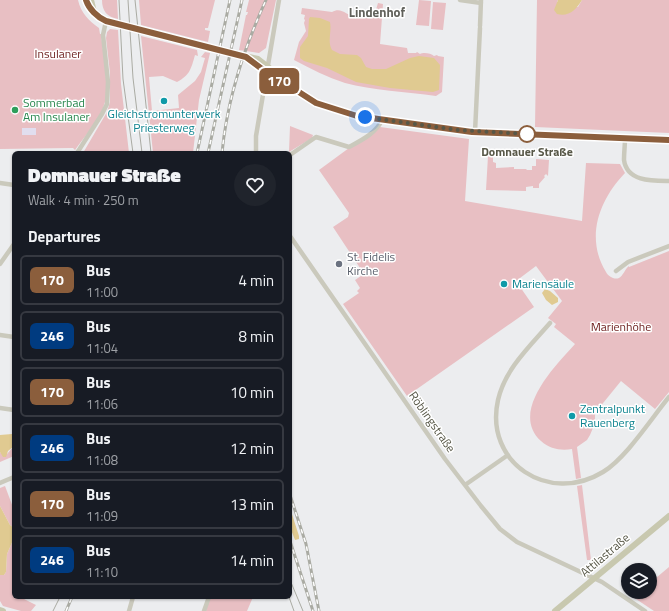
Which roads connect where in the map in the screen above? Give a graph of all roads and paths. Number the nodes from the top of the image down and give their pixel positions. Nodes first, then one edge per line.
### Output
1 (86, 0) edge
2 (91, 0) edge
3 (279, 0) edge
4 (460, 0) edge
5 (481, 1) edge
6 (94, 12) junction
7 (106, 21) junction
8 (267, 69) junction
9 (382, 120) junction
10 (475, 132) junction
11 (625, 138) junction
12 (669, 140) edge
13 (77, 151) edge
14 (256, 151) edge
15 (292, 154) edge
16 (669, 182) edge
17 (0, 183) edge
18 (12, 185) edge
19 (292, 239) edge
20 (669, 246) edge
21 (12, 247) edge
22 (8, 253) junction
23 (12, 254) edge
24 (0, 264) edge
25 (616, 271) dead end
26 (550, 323) dead end
27 (0, 335) edge
28 (12, 337) edge
29 (669, 397) edge
30 (0, 408) edge
31 (12, 410) edge
32 (508, 455) junction
33 (12, 478) edge
34 (0, 483) edge
35 (465, 485) junction
36 (669, 516) edge
37 (595, 578) junction
38 (132, 599) edge
39 (208, 599) edge
40 (0, 610) edge
41 (4, 611) edge
42 (129, 611) edge
43 (204, 611) edge
44 (555, 611) edge
45 (645, 611) edge

1 - 6 main road
2 - 6 main road
3 - 8 street
4 - 5 street
5 - 10 street
6 - 7 main road
7 - 8 main road
7 - 13 street
8 - 9 main road
8 - 14 street
9 - 10 main road
9 - 15 street
10 - 11 main road
11 - 12 main road
11 - 16 street
17 - 18 street
19 - 35 street, Röblingstraße
20 - 25 street
21 - 22 street
22 - 23 street
22 - 24 street
26 - 32 street
27 - 28 street
29 - 32 street
30 - 31 street
32 - 35 street
33 - 34 street
35 - 37 street, Röblingstraße
36 - 37 main road, Attilastraße
37 - 44 main road, Attilastraße
37 - 45 street, Röblingstraße
38 - 42 street
39 - 43 street
40 - 41 main road

